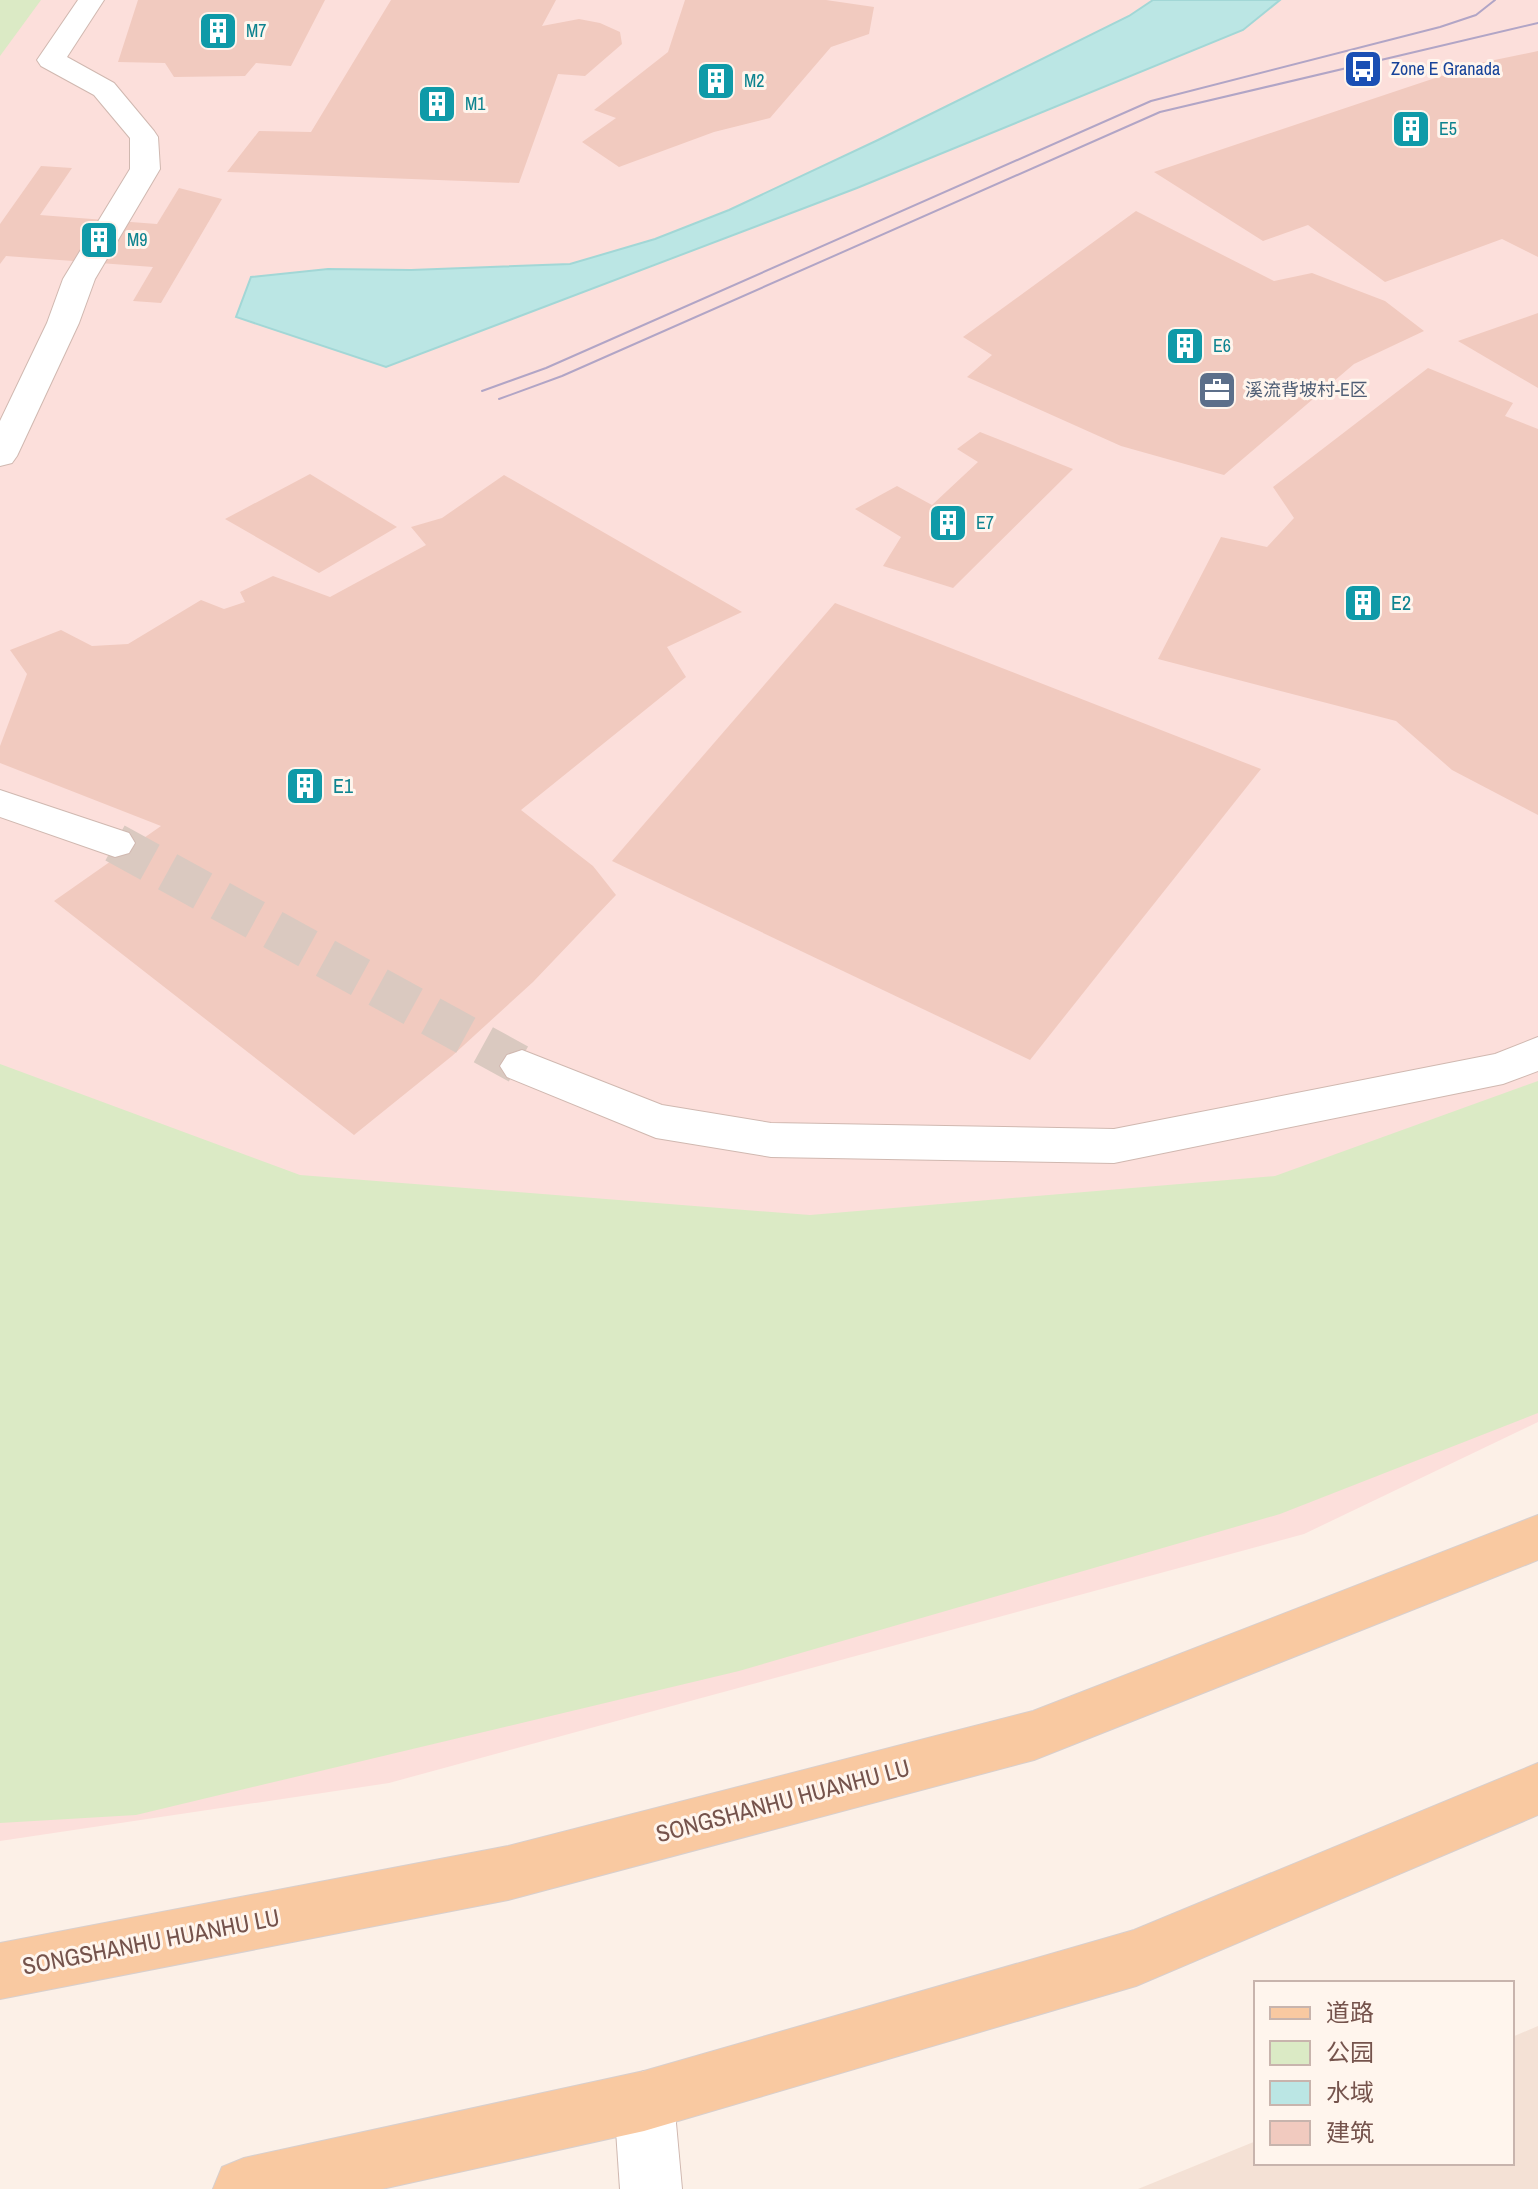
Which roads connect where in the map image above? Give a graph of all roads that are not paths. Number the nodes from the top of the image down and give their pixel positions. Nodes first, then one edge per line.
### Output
1 (91, 0) edge
2 (0, 456) edge
3 (0, 803) edge
4 (115, 843) tunnel mouth
5 (1538, 1053) edge
6 (522, 1066) tunnel mouth
7 (1538, 1537) edge
8 (1538, 1789) edge
9 (0, 1971) edge
10 (644, 2101) junction
11 (244, 2189) edge
12 (651, 2189) edge

1 - 2 street
3 - 4 street
5 - 6 street
7 - 9 main road, SONGSHANHU HUANHU LU
8 - 10 main road
10 - 11 main road
10 - 12 street

